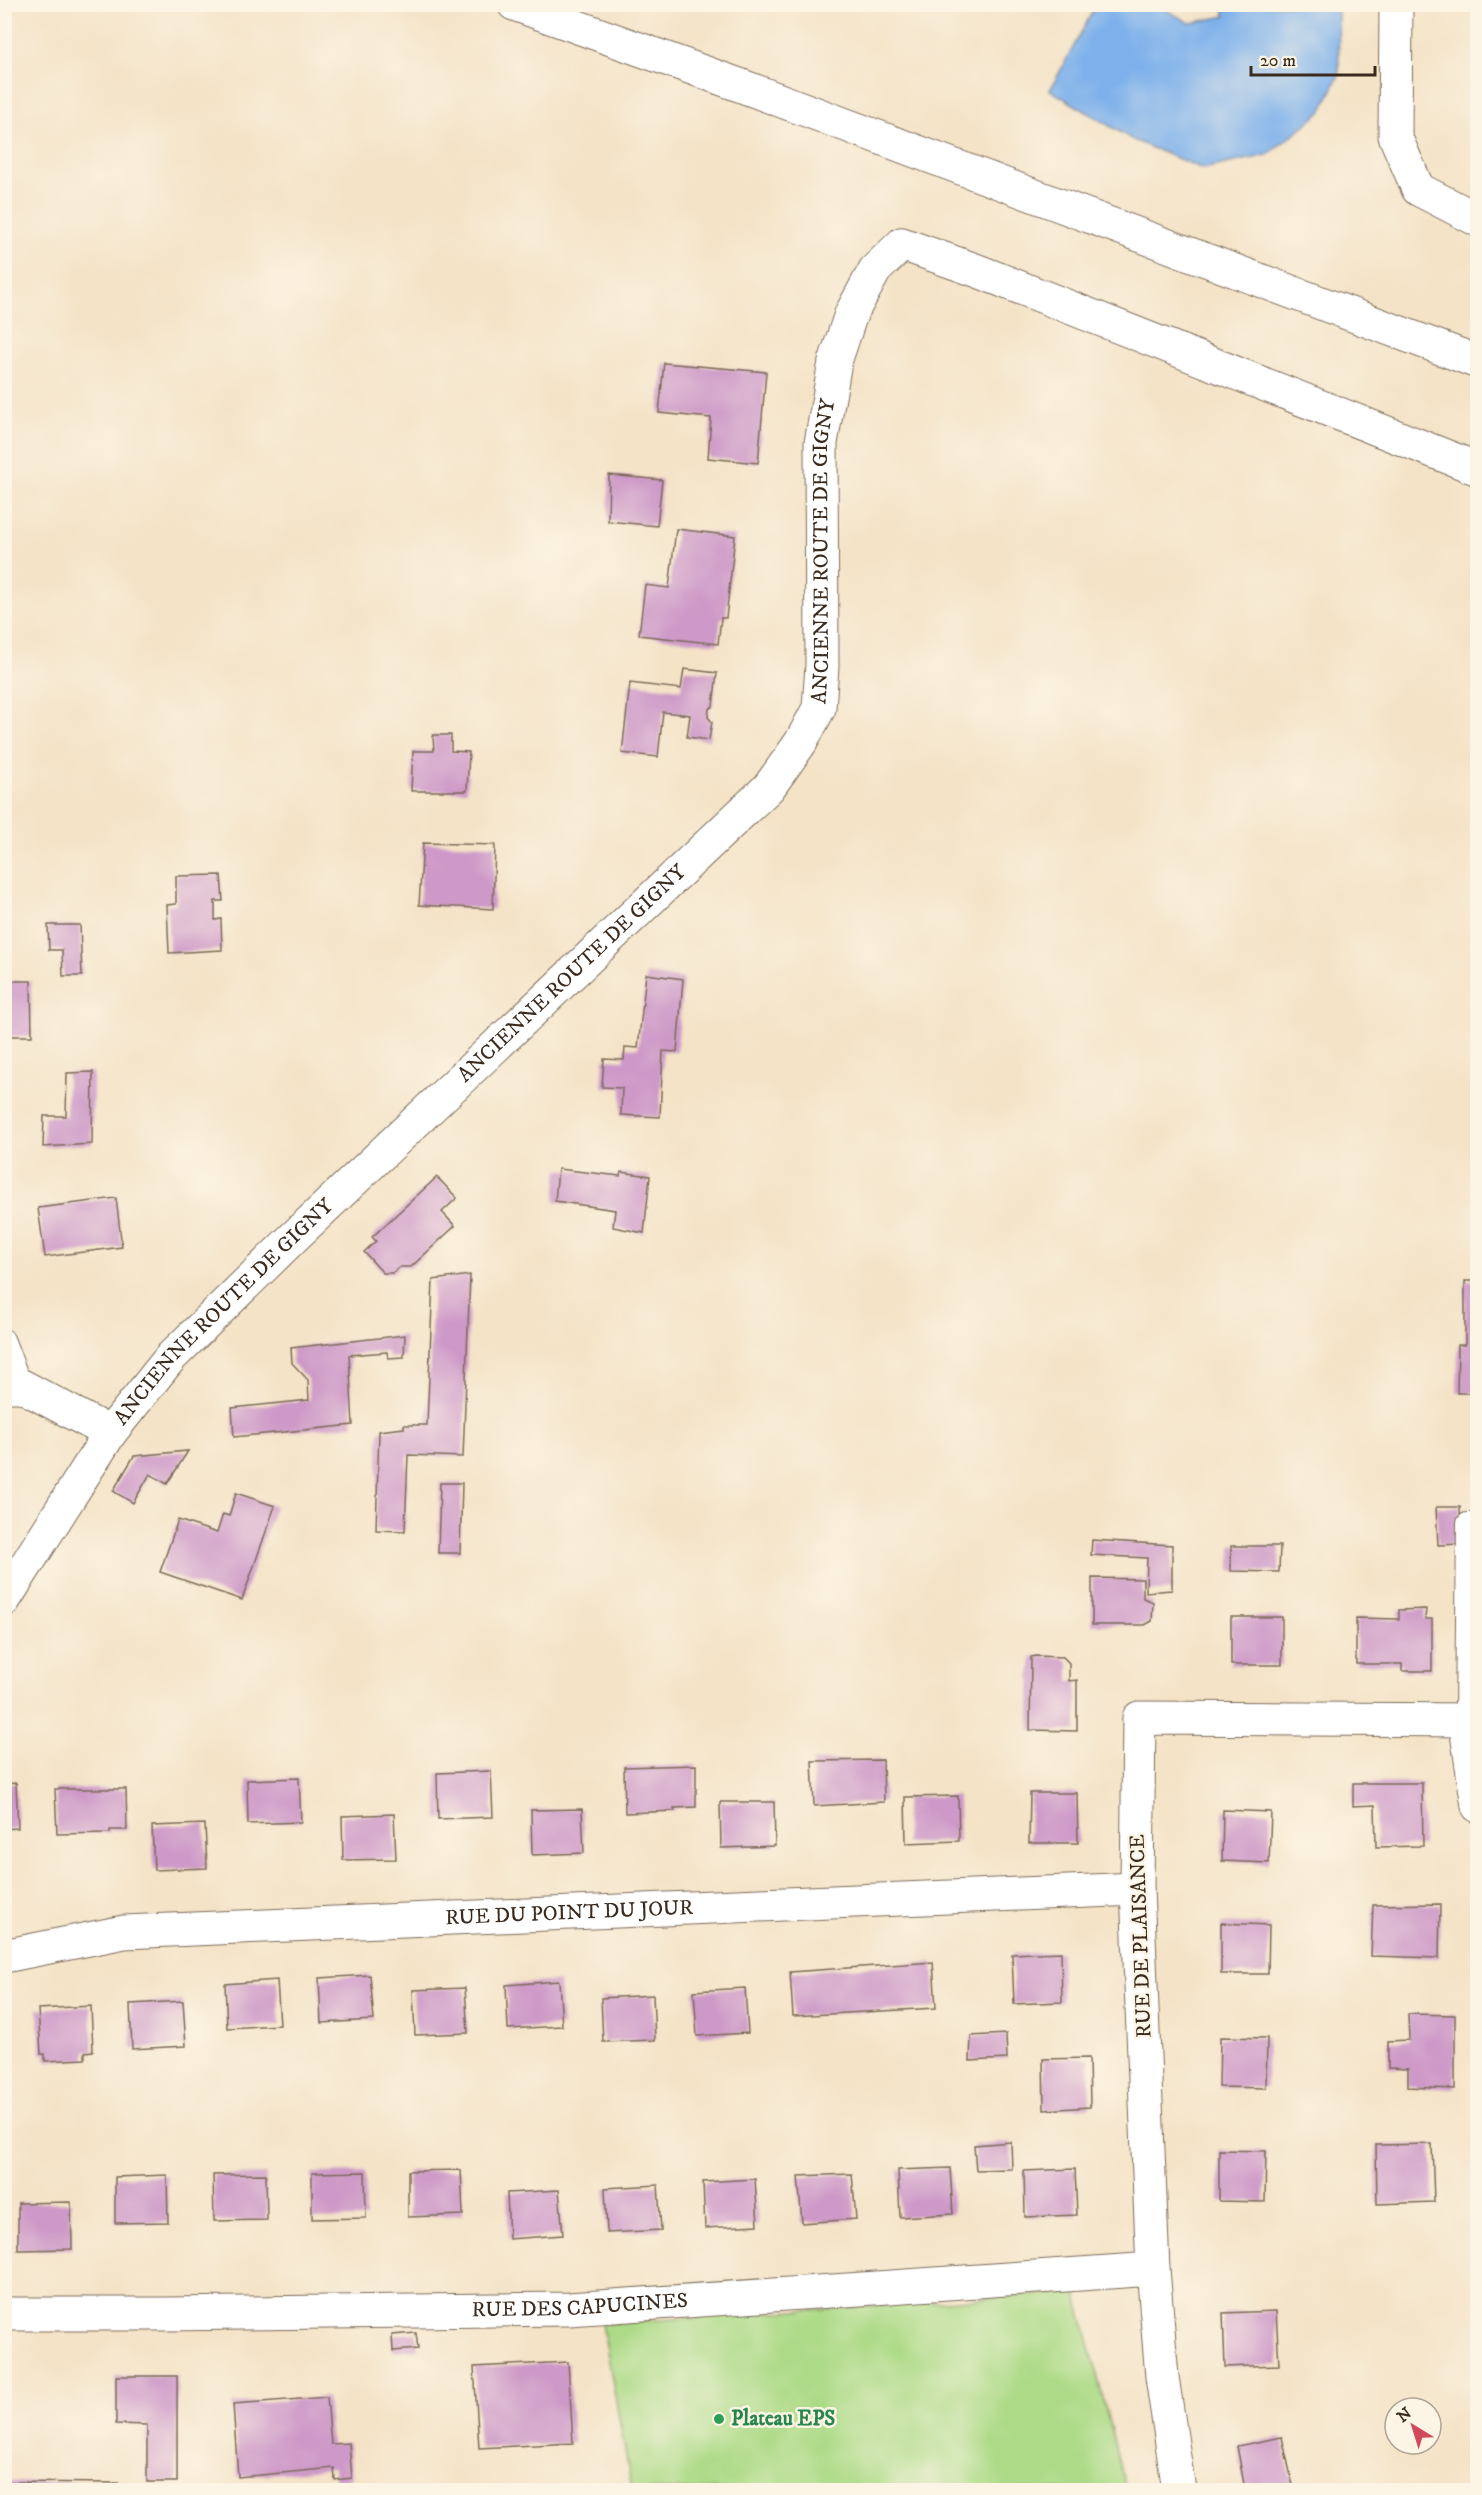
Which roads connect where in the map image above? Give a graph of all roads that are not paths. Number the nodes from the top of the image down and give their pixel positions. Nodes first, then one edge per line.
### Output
1 (514, 4) edge
2 (1396, 4) edge
3 (1478, 220) edge
4 (1478, 362) edge
5 (1478, 469) edge
6 (4, 1339) edge
7 (13, 1386) edge
8 (110, 1433) junction
9 (1478, 1523) edge
10 (4, 1600) edge
11 (1471, 1720) edge
12 (1478, 1806) edge
13 (1137, 1889) junction
14 (4, 1956) edge
15 (1153, 2269) junction
16 (4, 2314) edge
17 (1179, 2490) edge

1 - 4 street
2 - 3 street
5 - 8 street, ANCIENNE ROUTE DE GIGNY
6 - 7 lane
7 - 8 street
8 - 10 street, ANCIENNE ROUTE DE GIGNY
9 - 11 lane
11 - 12 street
11 - 13 street, RUE DE PLAISANCE
13 - 14 street, RUE DU POINT DU JOUR
13 - 15 street, RUE DE PLAISANCE
15 - 16 street, RUE DES CAPUCINES
15 - 17 street, RUE DE PLAISANCE

